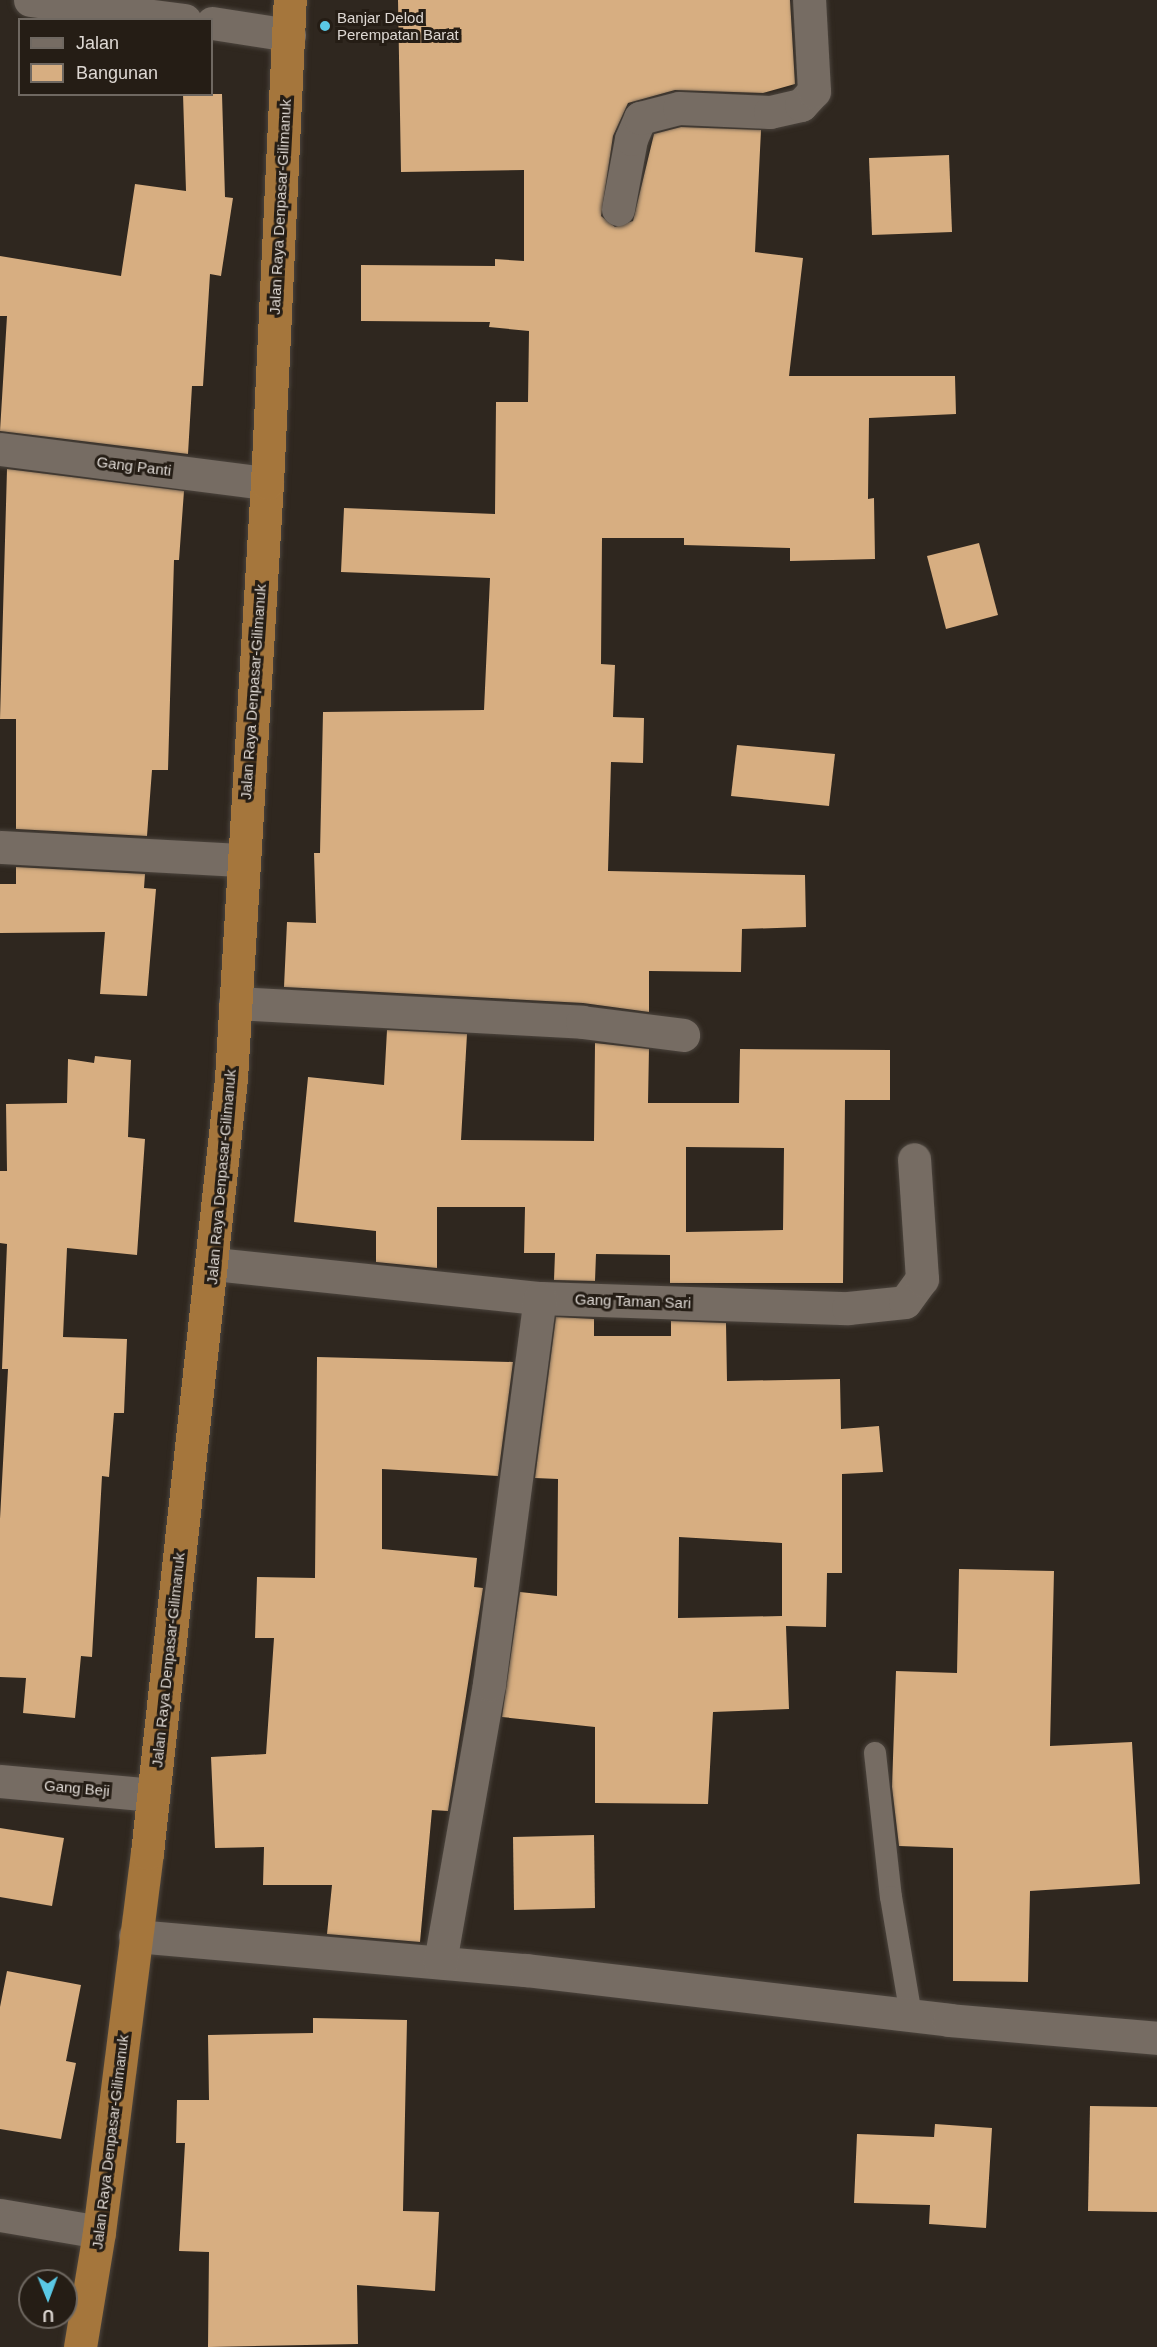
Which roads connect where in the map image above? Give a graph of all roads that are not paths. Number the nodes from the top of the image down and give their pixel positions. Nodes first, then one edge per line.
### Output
1 (30, 0) edge
2 (290, 0) edge
3 (809, 0) edge
4 (170, 18) edge
5 (213, 24) edge
6 (289, 35) junction
7 (618, 209) dead end
8 (0, 449) edge
9 (267, 483) junction
10 (0, 847) edge
11 (242, 860) junction
12 (235, 1003) junction
13 (683, 1035) dead end
14 (914, 1159) dead end
15 (214, 1264) junction
16 (540, 1298) junction
17 (875, 1753) dead end
18 (0, 1781) edge
19 (153, 1795) junction
20 (135, 1936) junction
21 (440, 1962) junction
22 (911, 2014) junction
23 (1157, 2038) edge
24 (0, 2215) edge
25 (99, 2232) junction
26 (80, 2347) edge

1 - 4 street
2 - 6 highway, Jalan Raya Denpasar-Gilimanuk
3 - 7 street
5 - 6 street
6 - 9 highway, Jalan Raya Denpasar-Gilimanuk
8 - 9 street, Gang Panti
9 - 11 highway, Jalan Raya Denpasar-Gilimanuk
10 - 11 street
11 - 12 highway, Jalan Raya Denpasar-Gilimanuk
12 - 13 street
12 - 15 highway, Jalan Raya Denpasar-Gilimanuk
14 - 16 street, Gang Taman Sari
15 - 16 street, Gang Taman Sari
15 - 19 highway, Jalan Raya Denpasar-Gilimanuk
16 - 21 street
17 - 22 lane
18 - 19 street, Gang Beji
19 - 20 highway, Jalan Raya Denpasar-Gilimanuk
20 - 21 street
20 - 25 highway, Jalan Raya Denpasar-Gilimanuk
21 - 22 street
22 - 23 street
24 - 25 street
25 - 26 highway, Jalan Raya Denpasar-Gilimanuk

